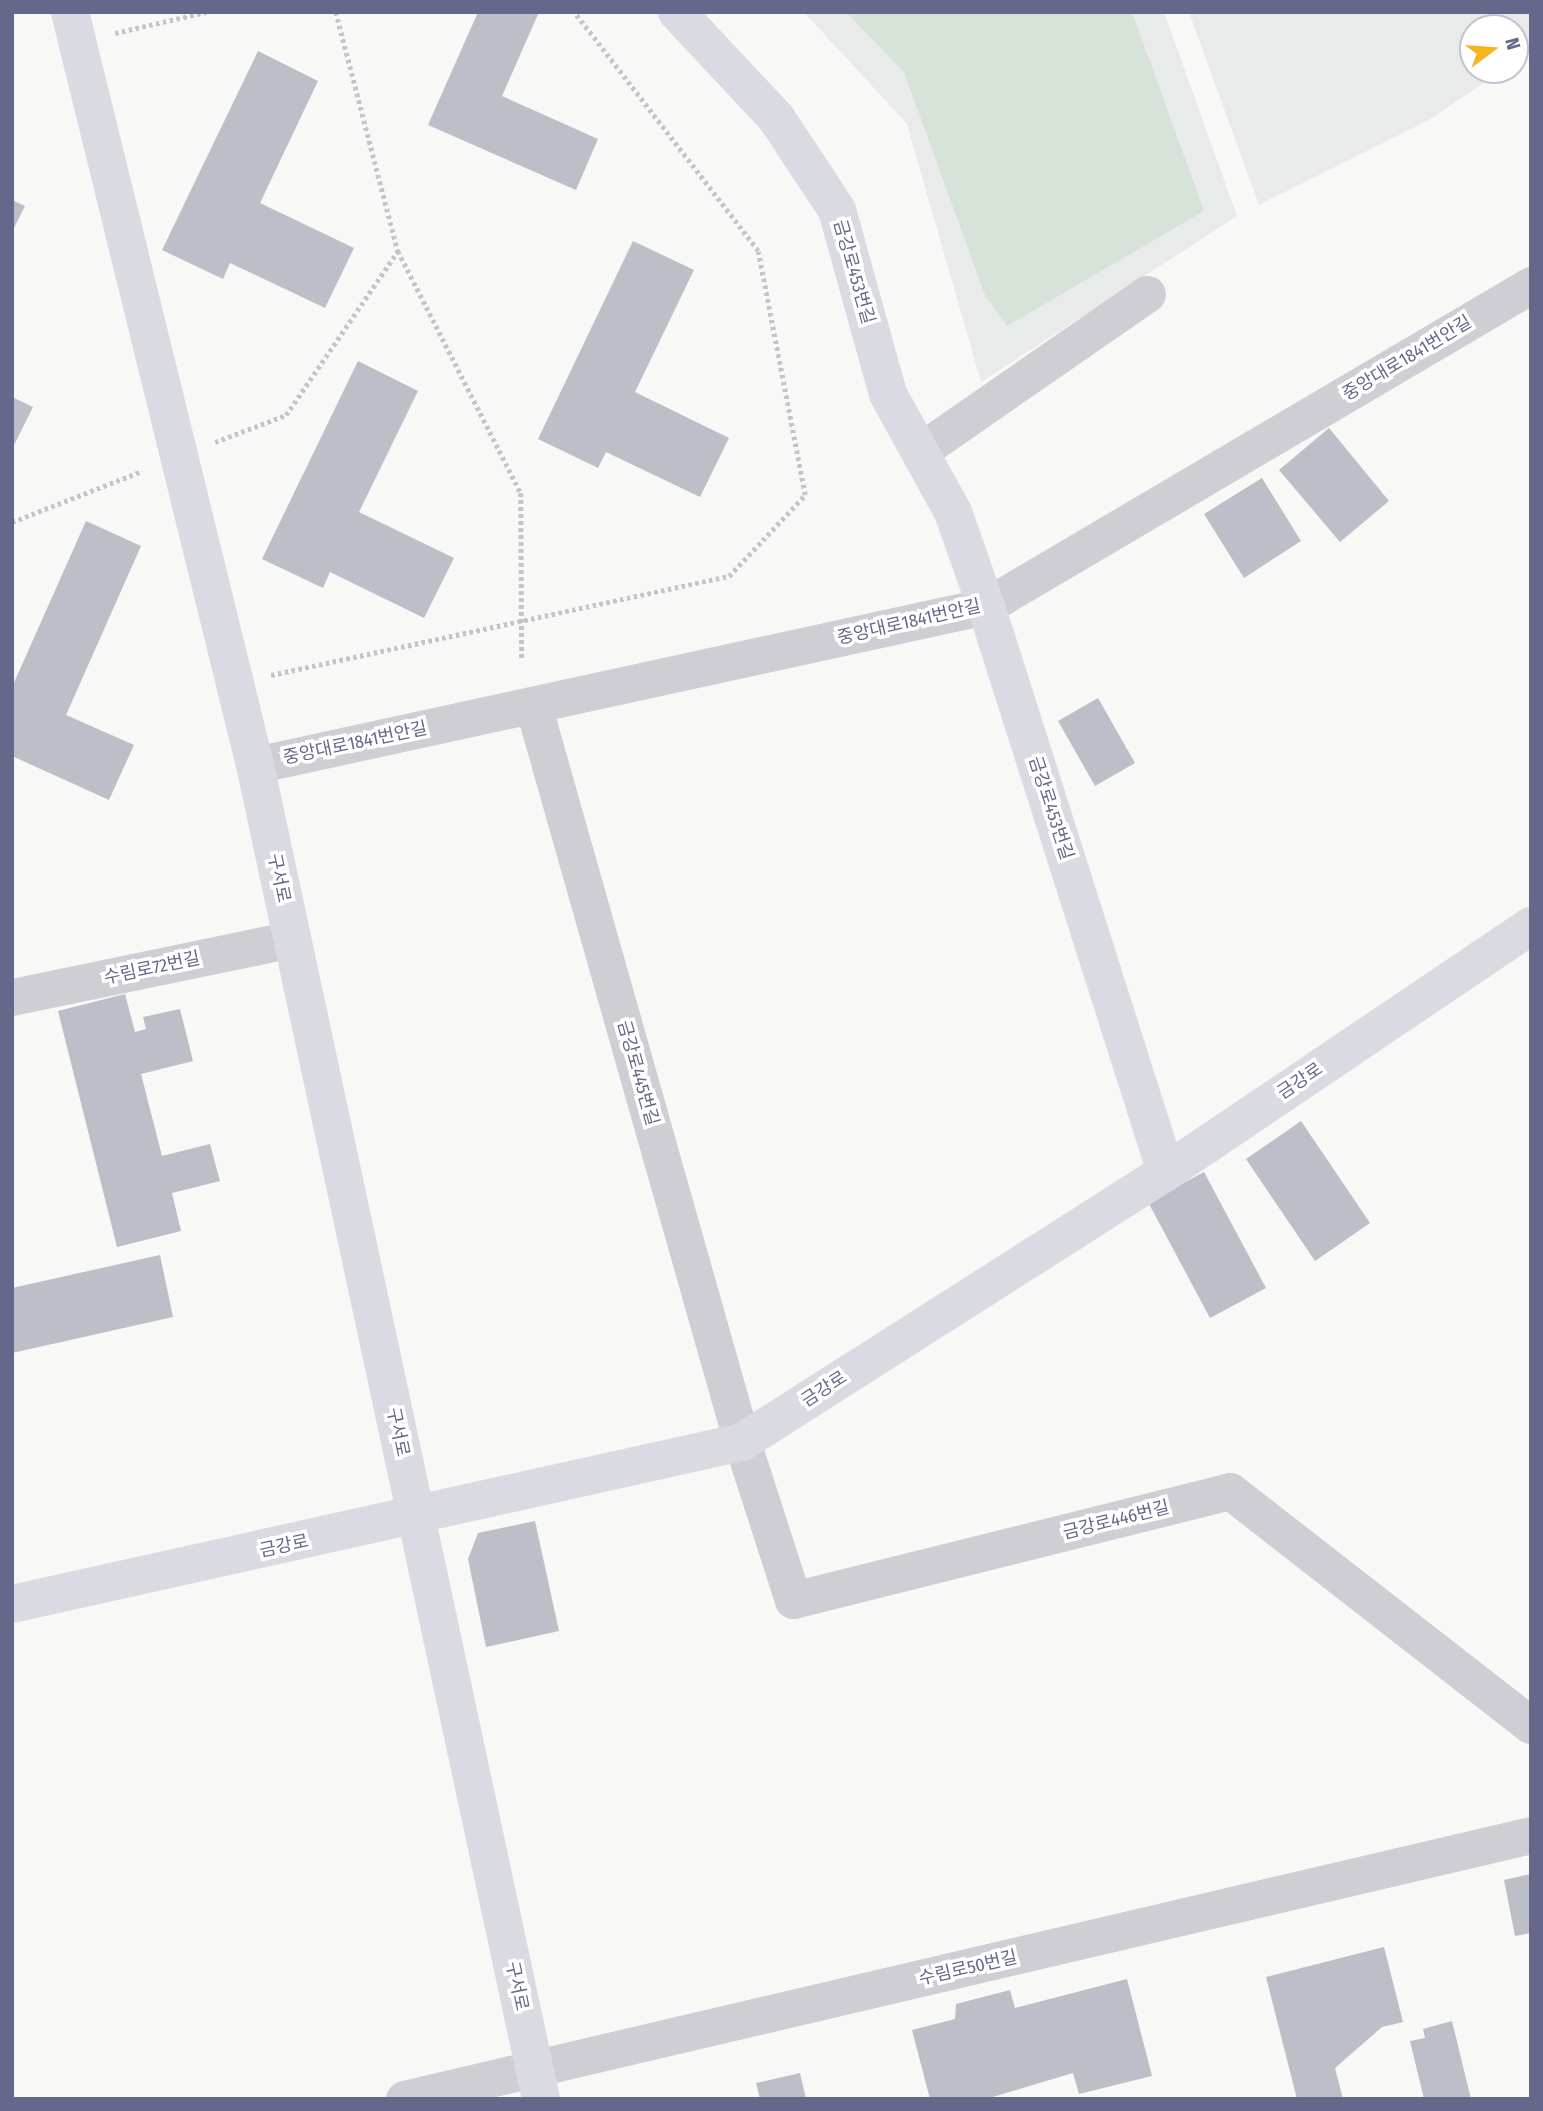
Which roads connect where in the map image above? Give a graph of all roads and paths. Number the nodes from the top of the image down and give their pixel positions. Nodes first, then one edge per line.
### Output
1 (206, 12) edge
2 (336, 12) edge
3 (574, 12) edge
4 (677, 12) edge
5 (73, 27) edge
6 (398, 251) junction
7 (1531, 285) edge
8 (1147, 294) dead end
9 (920, 451) junction
10 (179, 456) junction
11 (12, 522) edge
12 (986, 606) junction
13 (521, 619) junction
14 (522, 658) dead end
15 (235, 684) junction
16 (533, 705) junction
17 (256, 765) junction
18 (1531, 926) edge
19 (292, 939) junction
20 (12, 997) edge
21 (1166, 1172) junction
22 (742, 1442) junction
23 (416, 1518) junction
24 (12, 1604) edge
25 (1531, 1724) edge
26 (1531, 1835) edge
27 (538, 2084) edge
28 (404, 2099) edge

1 - 5 path
2 - 6 path
3 - 13 path
4 - 9 street, 금강로453번길
5 - 10 street, 구서로
6 - 10 path
6 - 13 path
7 - 12 street, 중앙대로1841번안길
8 - 9 street
9 - 12 street, 금강로453번길
10 - 11 path
10 - 15 street, 구서로
12 - 16 street, 중앙대로1841번안길
12 - 21 street, 금강로453번길
13 - 14 path
13 - 15 path
15 - 17 street, 구서로
16 - 17 street, 중앙대로1841번안길
16 - 22 street, 금강로445번길
17 - 19 street, 구서로
18 - 21 street, 금강로
19 - 20 street, 수림로72번길
19 - 23 street, 구서로
21 - 22 street, 금강로
22 - 23 street, 금강로
22 - 25 street, 금강로446번길
23 - 24 street, 금강로
23 - 27 street, 구서로
26 - 27 street, 수림로50번길
27 - 28 street, 수림로50번길

